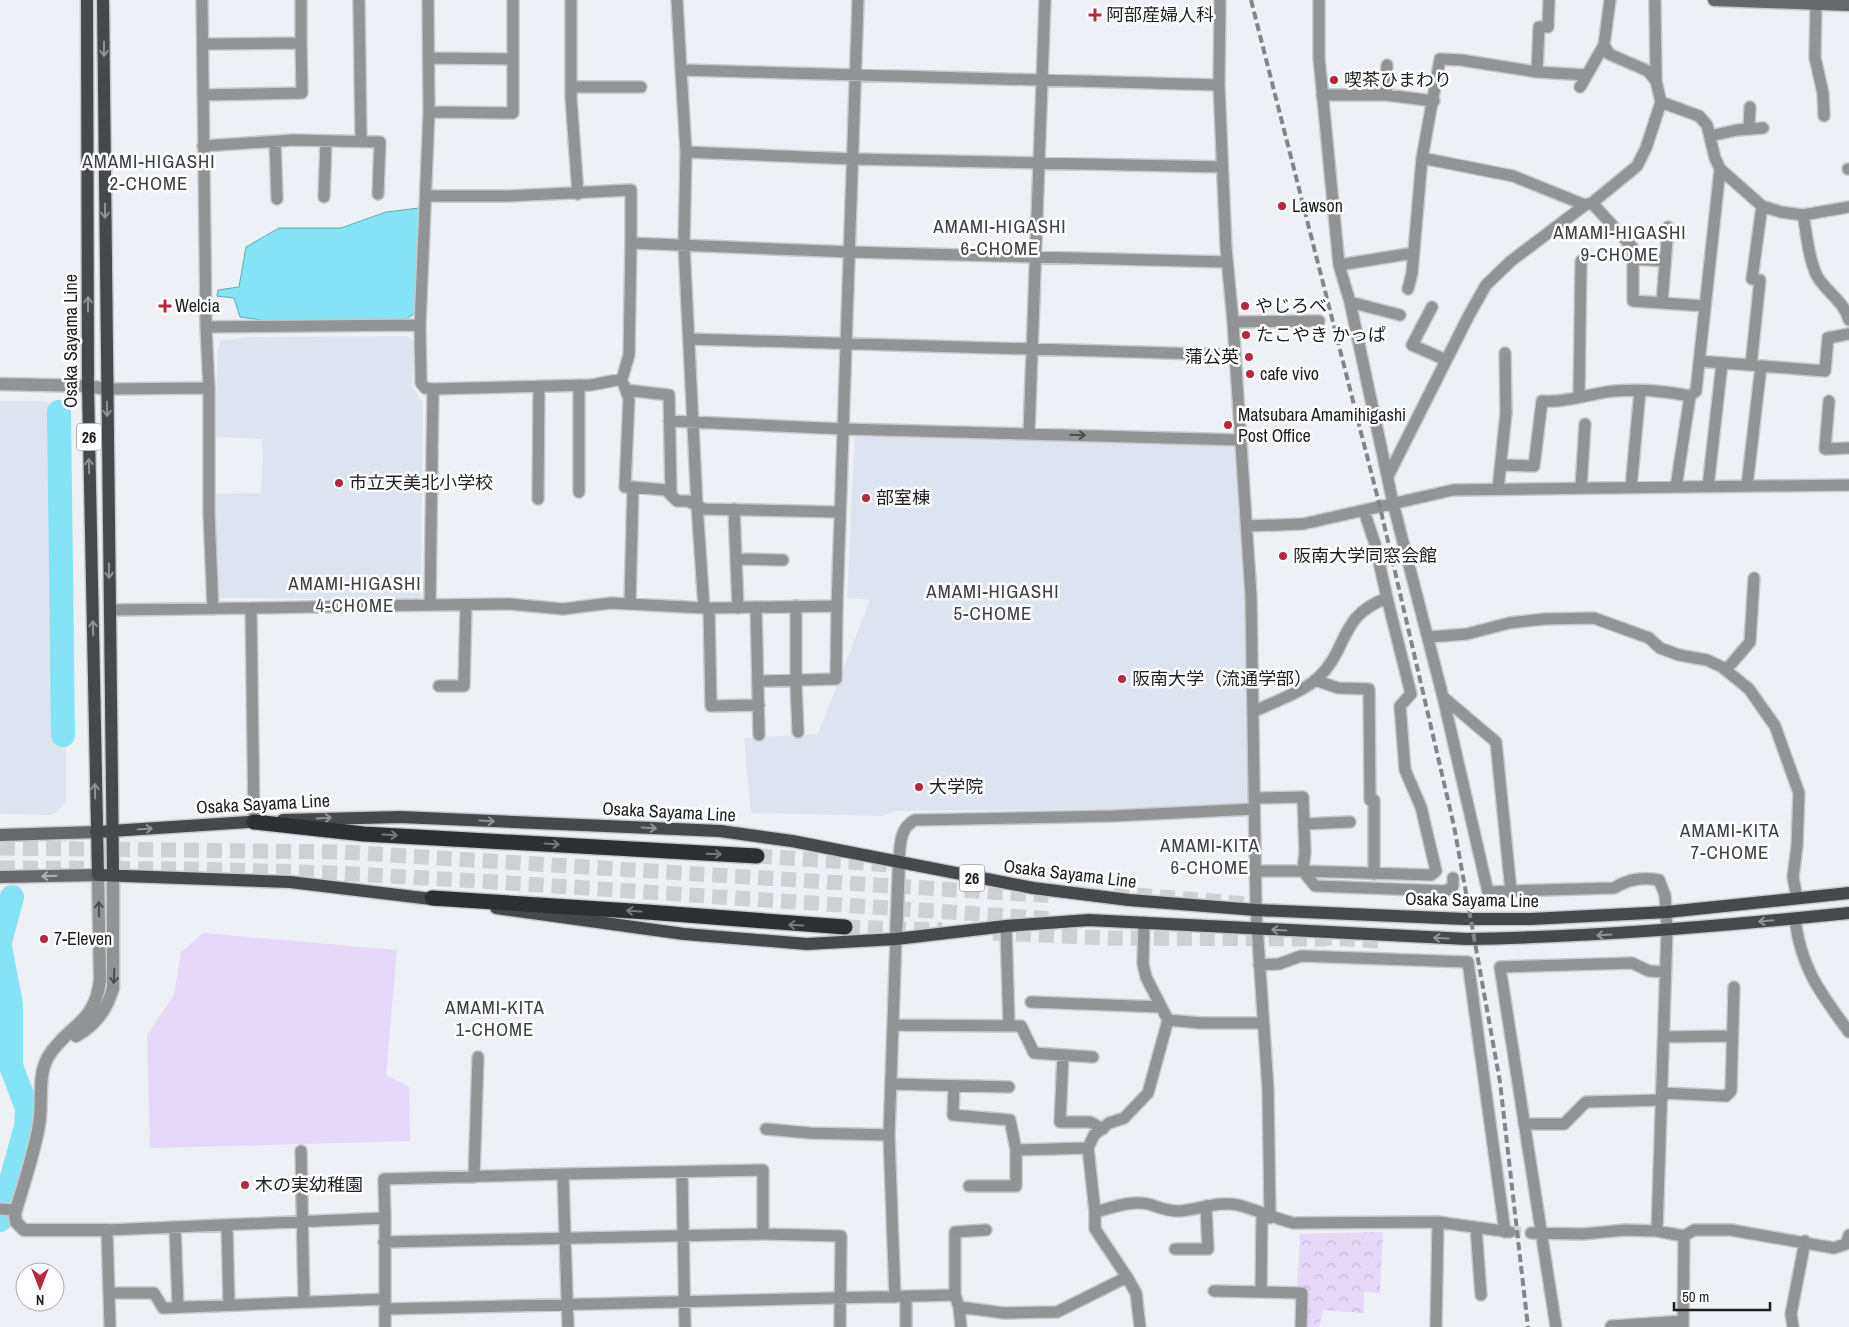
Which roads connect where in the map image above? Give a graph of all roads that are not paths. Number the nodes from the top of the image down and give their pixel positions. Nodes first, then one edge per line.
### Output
1 (87, 0) edge
2 (103, 0) edge
3 (202, 0) edge
4 (301, 0) edge
5 (359, 0) edge
6 (428, 0) edge
7 (513, 0) edge
8 (571, 0) edge
9 (677, 0) edge
10 (858, 0) edge
11 (1045, 0) edge
12 (1220, 0) edge
13 (1319, 0) edge
14 (1548, 0) edge
15 (1610, 0) edge
16 (1655, 0) edge
17 (1714, 0) edge
18 (1816, 4) junction
19 (1849, 5) edge
20 (301, 43) junction
21 (203, 44) junction
22 (1604, 45) junction
23 (428, 58) junction
24 (513, 59) junction
25 (1387, 64) dead end
26 (681, 70) junction
27 (1537, 72) junction
28 (856, 73) junction
29 (1587, 75) junction
30 (1042, 80) junction
31 (1656, 81) junction
32 (1219, 85) junction
33 (641, 87) dead end
34 (571, 88) junction
35 (1580, 88) dead end
36 (204, 95) junction
37 (1322, 95) junction
38 (1386, 95) junction
39 (1434, 101) junction
40 (1661, 102) junction
41 (1750, 107) dead end
42 (429, 112) junction
43 (1824, 116) dead end
44 (1764, 128) dead end
45 (1749, 129) junction
46 (1710, 136) junction
47 (326, 141) junction
48 (275, 142) junction
49 (361, 142) junction
50 (203, 146) junction
51 (686, 152) junction
52 (1422, 158) junction
53 (854, 159) junction
54 (1039, 164) junction
55 (1222, 168) junction
56 (1720, 169) junction
57 (378, 194) dead end
58 (578, 194) junction
59 (426, 196) junction
60 (324, 197) dead end
61 (277, 199) dead end
62 (1589, 204) junction
63 (1762, 206) junction
64 (1849, 207) edge
65 (1803, 215) junction
66 (1668, 227) dead end
67 (631, 242) junction
68 (684, 246) junction
69 (850, 252) junction
70 (1413, 254) junction
71 (1037, 257) junction
72 (1633, 259) junction
73 (1581, 261) dead end
74 (1665, 261) junction
75 (1226, 262) junction
76 (1339, 265) junction
77 (1408, 289) dead end
78 (1350, 302) junction
79 (1662, 303) junction
80 (1705, 306) junction
81 (1432, 307) dead end
82 (1400, 314) dead end
83 (1849, 320) edge
84 (1319, 321) dead end
85 (1233, 322) junction
86 (420, 325) junction
87 (206, 327) junction
88 (1849, 334) edge
89 (690, 339) junction
90 (847, 344) junction
91 (1032, 349) junction
92 (1505, 353) dead end
93 (1235, 355) junction
94 (1446, 360) junction
95 (1699, 361) junction
96 (1722, 363) junction
97 (1756, 366) junction
98 (0, 384) edge
99 (624, 384) junction
100 (579, 385) junction
101 (88, 386) junction
102 (539, 386) junction
103 (209, 388) junction
104 (106, 389) junction
105 (433, 389) junction
106 (1640, 391) junction
107 (1690, 396) junction
108 (1579, 397) junction
109 (1829, 401) dead end
110 (670, 421) junction
111 (694, 423) junction
112 (1585, 424) dead end
113 (844, 429) junction
114 (1029, 433) junction
115 (1240, 440) junction
116 (1849, 448) edge
117 (1501, 465) junction
118 (1388, 476) junction
119 (1849, 485) edge
120 (1708, 486) junction
121 (1747, 486) junction
122 (633, 487) junction
123 (1631, 487) junction
124 (1676, 487) junction
125 (1581, 488) junction
126 (1498, 489) junction
127 (579, 492) dead end
128 (670, 494) junction
129 (538, 498) dead end
130 (1393, 504) junction
131 (697, 505) junction
132 (734, 510) junction
133 (1364, 511) junction
134 (840, 512) junction
135 (1247, 526) junction
136 (736, 559) junction
137 (783, 560) dead end
138 (1754, 578) dead end
139 (1387, 598) junction
140 (630, 604) junction
141 (430, 605) junction
142 (466, 605) junction
143 (796, 606) junction
144 (836, 606) junction
145 (756, 607) junction
146 (213, 608) junction
147 (251, 608) junction
148 (707, 608) junction
149 (738, 608) junction
150 (110, 610) junction
151 (1429, 637) junction
152 (1726, 670) junction
153 (797, 680) junction
154 (1315, 680) junction
155 (759, 681) junction
156 (439, 686) dead end
157 (1443, 697) junction
158 (759, 705) junction
159 (1253, 712) junction
160 (798, 732) dead end
161 (759, 735) dead end
162 (1254, 803) junction
163 (254, 822) junction
164 (1350, 822) dead end
165 (1304, 824) junction
166 (111, 831) junction
167 (96, 832) junction
168 (0, 835) edge
169 (757, 856) tunnel mouth
170 (899, 863) junction
171 (1256, 871) junction
172 (1303, 871) junction
173 (113, 874) junction
174 (1374, 874) junction
175 (98, 875) junction
176 (0, 877) edge
177 (1453, 878) dead end
178 (1511, 891) junction
179 (1849, 893) edge
180 (432, 898) junction
181 (1797, 898) junction
182 (1256, 910) junction
183 (1667, 912) junction
184 (1849, 913) edge
185 (1795, 918) junction
186 (1144, 922) junction
187 (1006, 926) junction
188 (845, 927) tunnel mouth
189 (1257, 929) junction
190 (1667, 930) junction
191 (896, 939) junction
192 (1259, 965) junction
193 (1665, 972) junction
194 (1734, 987) dead end
195 (1031, 1002) dead end
196 (1161, 1007) junction
197 (1168, 1020) junction
198 (1263, 1023) junction
199 (893, 1024) junction
200 (1009, 1026) junction
201 (1849, 1032) edge
202 (1732, 1036) junction
203 (1664, 1037) junction
204 (56, 1046) junction
205 (1063, 1055) junction
206 (478, 1057) dead end
207 (1093, 1057) dead end
208 (891, 1084) junction
209 (954, 1086) junction
210 (1009, 1087) dead end
211 (1662, 1096) junction
212 (1524, 1124) junction
213 (1102, 1128) junction
214 (766, 1129) dead end
215 (889, 1135) junction
216 (1088, 1148) junction
217 (1016, 1150) junction
218 (301, 1151) dead end
219 (682, 1173) junction
220 (563, 1174) junction
221 (474, 1177) junction
222 (969, 1186) dead end
223 (1206, 1206) junction
224 (8, 1209) edge
225 (1095, 1212) junction
226 (1266, 1215) junction
227 (384, 1218) junction
228 (303, 1222) junction
229 (1438, 1222) junction
230 (227, 1225) junction
231 (174, 1227) junction
232 (1476, 1228) junction
233 (107, 1230) junction
234 (986, 1230) dead end
235 (1656, 1231) junction
236 (1536, 1233) junction
237 (763, 1234) junction
238 (1849, 1235) edge
239 (684, 1236) junction
240 (1684, 1236) junction
241 (566, 1239) junction
242 (1806, 1241) junction
243 (384, 1242) junction
244 (1175, 1249) dead end
245 (1127, 1276) junction
246 (1214, 1291) dead end
247 (1261, 1292) junction
248 (109, 1293) junction
249 (1481, 1295) dead end
250 (900, 1297) junction
251 (840, 1299) junction
252 (957, 1301) junction
253 (304, 1302) junction
254 (685, 1302) junction
255 (385, 1304) junction
256 (229, 1305) junction
257 (568, 1305) junction
258 (178, 1307) junction
259 (1683, 1324) edge
260 (1611, 1326) edge
261 (110, 1327) edge
262 (385, 1327) edge
263 (568, 1327) edge
264 (686, 1327) edge
265 (840, 1327) edge
266 (906, 1327) edge
267 (961, 1327) edge
268 (1140, 1327) edge
269 (1301, 1327) edge
270 (1436, 1327) edge
271 (1556, 1327) edge
272 (1793, 1327) edge

101 -> 1 main road, Osaka Sayama Line / 26
2 -> 104 main road, Osaka Sayama Line / 26
3 - 21 street
4 - 20 street
5 - 49 street
6 - 23 street
7 - 24 street
8 - 34 street
9 - 26 street
10 - 28 street
11 - 30 street
12 - 32 street
13 - 37 street
14 - 27 street
15 - 22 street
16 - 31 street
17 - 18 main road
18 - 19 main road
18 - 43 street
20 - 21 street
20 - 36 street
21 - 36 street
22 - 29 street
22 - 31 street
23 - 24 street
23 - 42 street
24 - 42 street
25 - 38 street
26 - 28 street
26 - 51 street
27 - 29 street
27 - 39 street
28 - 30 street
28 - 53 street
29 - 35 street
30 - 32 street
30 - 54 street
31 - 40 street
32 - 55 street
33 - 34 street
34 - 58 street
36 - 50 street
37 - 38 street
37 - 76 street
38 - 39 street
39 - 52 street
40 - 46 street
40 - 62 street
41 - 45 street
42 - 59 street
44 - 45 street
45 - 46 street
46 - 56 street
47 - 48 street
47 - 49 street
47 - 60 street
48 - 50 street
48 - 61 street
49 - 57 street
50 - 87 street
51 - 53 street
51 - 68 street
52 - 62 street
52 - 70 street
53 - 54 street
53 - 69 street
54 - 55 street
54 - 71 street
55 - 75 street
56 - 63 street
56 - 80 street
58 - 59 street
58 - 67 street
59 - 86 street
62 - 72 street
62 - 94 street
63 - 65 street
63 - 97 street
64 - 65 street
65 - 83 street
66 - 74 street
67 - 68 street
67 - 99 street
68 - 69 street
68 - 89 street
69 - 71 street
69 - 90 street
70 - 76 street
70 - 77 street
71 - 75 street
71 - 91 street
72 - 74 street
72 - 79 street
73 - 108 street
74 - 79 street
75 - 85 street
76 - 78 street
78 - 82 street
78 - 118 street
79 - 80 street
80 - 95 street
81 - 94 street
84 - 85 street
85 - 93 street
86 - 87 street
86 - 105 street
87 - 103 street
88 - 97 street
89 - 90 street
89 - 111 street
90 - 91 street
90 - 113 street
91 - 93 street
91 - 114 street
92 - 117 street
93 - 115 street
94 - 118 street
95 - 96 street
95 - 107 street
96 - 97 street
96 - 120 street
97 - 121 street
98 - 101 street
99 - 100 street
99 - 110 street
99 - 122 street
100 - 102 street
100 - 127 street
101 - 104 street
167 -> 101 main road, Osaka Sayama Line / 26
102 - 105 street
102 - 129 street
103 - 104 street
103 - 146 street
104 -> 150 main road, Osaka Sayama Line / 26
105 - 141 street
106 - 107 street
106 - 108 street
106 - 123 street
107 - 124 street
108 - 117 street
109 - 116 street
110 - 111 street
110 - 128 street
111 - 113 street
111 - 131 street
112 - 125 street
113 - 114 street
113 - 134 street
114 -> 115 street
115 - 135 street
117 - 126 street
118 - 130 street
119 - 121 street
120 - 121 street
120 - 124 street
122 - 128 street
122 - 140 street
123 - 124 street
123 - 125 street
125 - 126 street
126 - 130 street
128 - 131 street
130 - 133 street
130 - 151 street
131 - 132 street
131 - 148 street
132 - 134 street
132 - 136 street
133 - 135 street
133 - 139 street
134 - 144 street
135 - 159 street
136 - 137 street
136 - 149 street
138 - 152 street
139 - 154 street
139 - 174 street
140 - 142 street
140 - 148 street
141 - 142 street
141 - 147 street
142 - 156 street
143 - 144 street
143 - 145 street
143 - 153 street
144 - 153 street
145 - 149 street
145 - 155 street
146 - 147 street
146 - 150 street
147 - 163 street
148 - 149 street
148 - 158 street
150 - 166 main road, Osaka Sayama Line / 26
151 - 152 street
151 - 157 street
152 - 181 street
153 - 155 street
153 - 160 street
154 - 159 street
154 - 174 street
155 - 158 street
157 - 178 street
157 - 178 street
158 - 161 street
159 - 162 street
162 - 165 street
162 - 170 street
162 - 171 street
166 -> 163 main road, Osaka Sayama Line / 26
163 -> 169 highway
163 -> 170 main road, Osaka Sayama Line / 26
164 - 165 street
165 - 172 street
166 - 167 main road, Osaka Sayama Line / 26
166 - 173 main road, Osaka Sayama Line / 26
167 - 168 main road
167 - 175 main road, Osaka Sayama Line / 26
170 - 182 main road, Osaka Sayama Line / 26
170 - 191 street
171 - 172 street
171 - 182 street
172 - 174 street
172 - 177 street
173 - 175 main road, Osaka Sayama Line
173 - 180 main road, Osaka Sayama Line
173 -> 204 street
175 -> 176 main road
204 -> 175 street
178 - 183 street
179 - 181 main road, Osaka Sayama Line / 26
188 -> 180 highway
180 - 191 main road, Osaka Sayama Line
181 - 183 main road, Osaka Sayama Line / 26
182 - 183 main road, Osaka Sayama Line / 26
182 - 189 street
183 - 190 street
184 - 185 main road, Osaka Sayama Line
185 -> 190 main road, Osaka Sayama Line
185 - 201 street
186 - 187 main road, Osaka Sayama Line
186 - 189 main road, Osaka Sayama Line
186 - 196 street
187 - 191 main road, Osaka Sayama Line
187 - 200 street
190 -> 189 main road, Osaka Sayama Line
189 - 192 street
190 - 193 street
191 - 199 street
192 - 198 street
192 - 232 street
193 - 203 street
193 - 212 street
194 - 202 street
195 - 196 street
196 - 197 street
197 - 198 street
197 - 213 street
198 - 226 street
199 - 200 street
199 - 208 street
200 - 205 street
202 - 203 street
202 - 211 street
203 - 211 street
204 - 224 street
205 - 207 street
205 - 213 street
206 - 221 street
208 - 209 street
208 - 215 street
209 - 210 street
209 - 217 street
211 - 212 street
211 - 235 street
212 - 236 street
213 - 216 street
214 - 215 street
215 - 250 street
216 - 217 street
216 - 225 street
217 - 222 street
218 - 228 street
219 - 220 street
219 - 237 street
219 - 239 street
220 - 221 street
220 - 241 street
221 - 227 street
223 - 225 street
223 - 226 street
223 - 244 street
224 - 233 street
225 - 245 street
226 - 229 street
226 - 247 street
227 - 228 street
227 - 243 street
228 - 230 street
228 - 253 street
229 - 232 street
229 - 270 street
230 - 231 street
230 - 256 street
231 - 233 street
231 - 258 street
232 - 249 street
233 - 248 street
234 - 252 street
235 - 236 street
235 - 240 street
236 - 271 street
237 - 239 street
237 - 251 street
238 - 242 street
239 - 241 street
239 - 254 street
240 - 242 street
240 - 259 street
241 - 243 street
241 - 257 street
242 - 272 street
243 - 255 street
245 - 252 street
245 - 268 street
246 - 247 street
247 - 269 street
248 - 258 street
248 - 261 street
250 - 251 street
250 - 252 street
250 - 266 street
251 - 254 street
251 - 265 street
252 - 267 street
253 - 255 street
253 - 256 street
254 - 257 street
254 - 264 street
255 - 257 street
255 - 262 street
256 - 258 street
257 - 263 street
259 - 260 street

